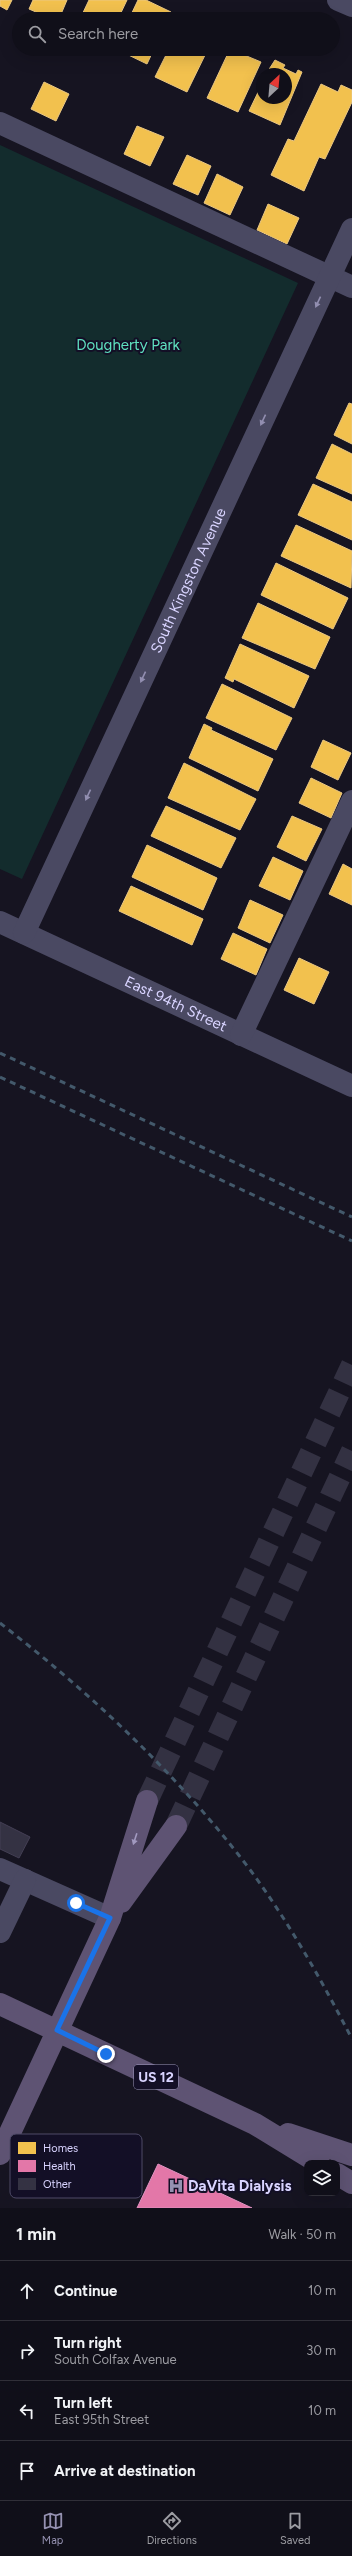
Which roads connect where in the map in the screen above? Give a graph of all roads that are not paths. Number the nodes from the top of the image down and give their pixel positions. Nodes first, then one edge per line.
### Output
1 (338, 0) edge
2 (352, 6) edge
3 (0, 123) edge
4 (352, 229) edge
5 (330, 277) junction
6 (352, 287) edge
7 (352, 802) edge
8 (0, 922) edge
9 (24, 933) junction
10 (241, 1035) junction
11 (352, 1086) edge
12 (147, 1802) tunnel mouth
13 (176, 1826) tunnel mouth
14 (0, 1870) edge
15 (25, 1880) junction
16 (110, 1918) junction
17 (0, 1932) edge
18 (0, 2004) edge
19 (57, 2030) junction
20 (255, 2124) junction
21 (0, 2154) edge
22 (352, 2155) edge
23 (314, 2160) edge
24 (340, 2176) edge
25 (352, 2183) edge

1 - 2 street
3 - 5 street
4 - 5 street, South Kingston Avenue
5 - 6 street
5 -> 9 street, South Kingston Avenue
7 - 10 street
8 - 9 street, East 94th Street
9 - 10 street, East 94th Street
10 - 11 street, East 94th Street
12 -> 16 main road
13 - 16 main road
14 - 15 street
15 - 16 street
15 - 17 street
16 - 19 main road
18 - 19 main road, US 12
19 - 20 main road, US 12
19 - 21 main road
20 - 22 main road, US 12
20 - 23 main road, US 12
24 - 25 main road

